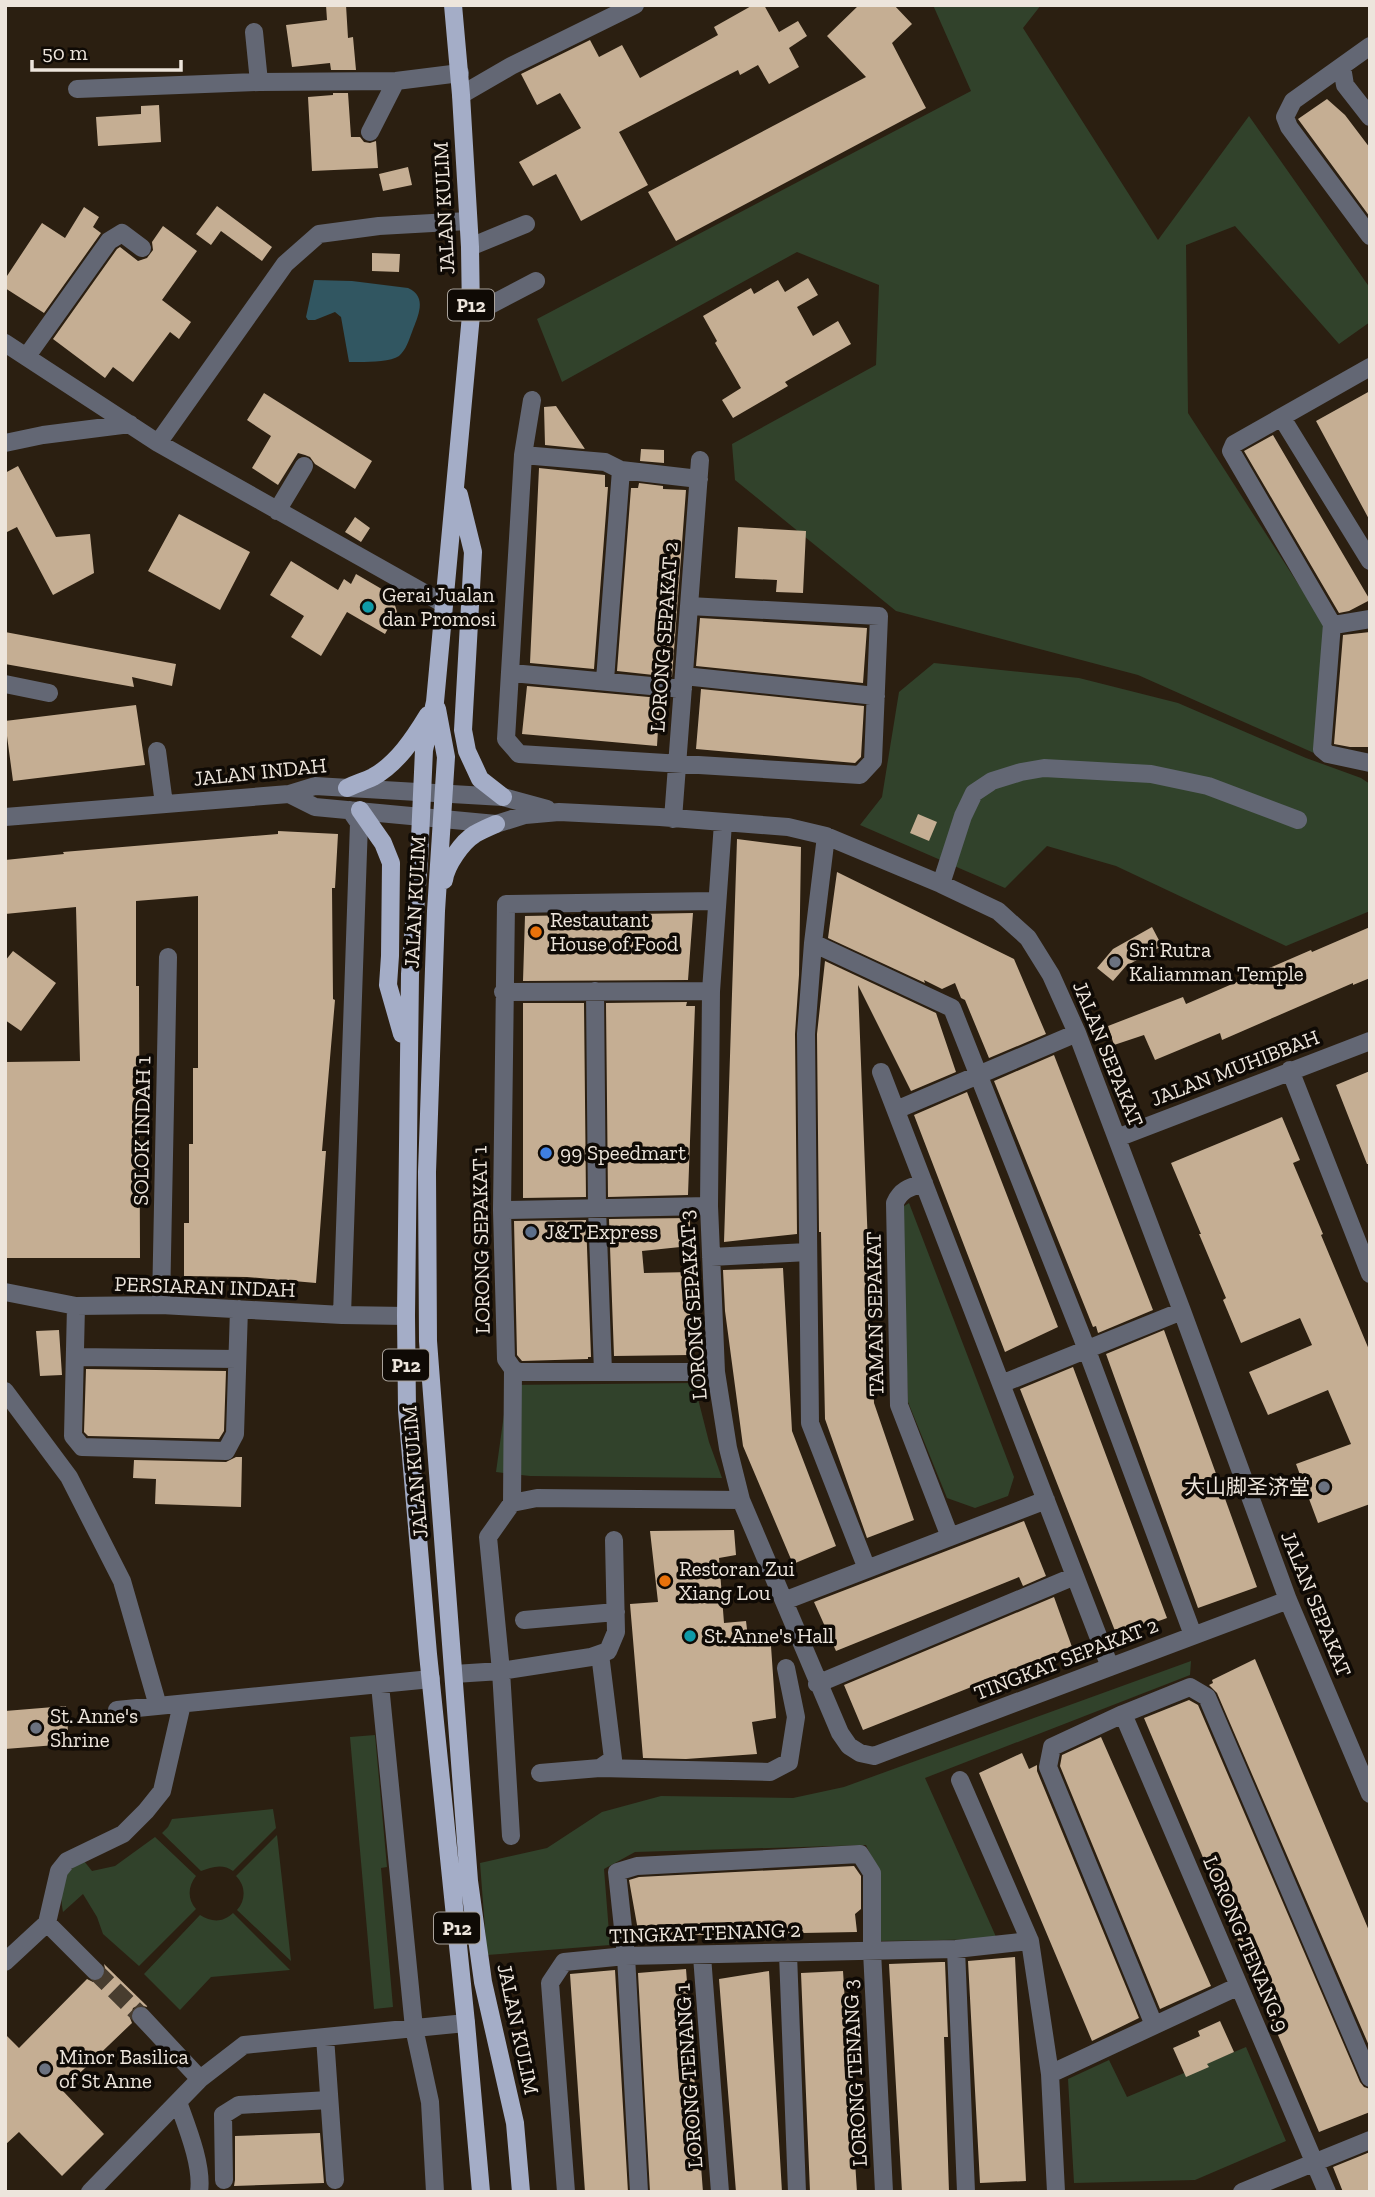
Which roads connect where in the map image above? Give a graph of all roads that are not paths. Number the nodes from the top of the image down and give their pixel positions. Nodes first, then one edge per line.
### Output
1 (453, 5) edge
2 (635, 5) edge
3 (254, 32) dead end
4 (1370, 46) edge
5 (1342, 67) junction
6 (460, 73) junction
7 (259, 82) junction
8 (396, 82) junction
9 (77, 89) dead end
10 (461, 95) junction
11 (1370, 117) edge
12 (370, 132) dead end
13 (468, 221) junction
14 (526, 224) dead end
15 (1370, 236) edge
16 (470, 247) junction
17 (142, 248) dead end
18 (536, 281) dead end
19 (471, 315) junction
20 (5, 343) edge
21 (27, 356) junction
22 (1370, 367) edge
23 (532, 400) dead end
24 (1282, 418) junction
25 (130, 424) junction
26 (5, 443) edge
27 (158, 443) junction
28 (523, 455) junction
29 (700, 460) dead end
30 (304, 466) dead end
31 (621, 470) junction
32 (699, 479) junction
33 (455, 481) junction
34 (277, 512) junction
35 (1370, 561) edge
36 (444, 604) junction
37 (689, 606) junction
38 (1370, 619) edge
39 (1332, 624) junction
40 (512, 673) junction
41 (605, 680) junction
42 (684, 682) junction
43 (5, 684) edge
44 (49, 693) dead end
45 (876, 696) junction
46 (435, 702) junction
47 (158, 751) dead end
48 (1370, 763) edge
49 (678, 764) junction
50 (347, 788) junction
51 (423, 793) junction
52 (289, 794) junction
53 (444, 794) junction
54 (503, 797) junction
55 (164, 804) junction
56 (355, 810) junction
57 (559, 812) junction
58 (421, 816) junction
59 (5, 817) edge
60 (443, 818) junction
61 (673, 819) junction
62 (1298, 820) dead end
63 (723, 823) junction
64 (496, 824) junction
65 (826, 836) junction
66 (941, 884) junction
67 (716, 901) junction
68 (436, 911) junction
69 (813, 943) junction
70 (168, 957) dead end
71 (595, 991) junction
72 (711, 991) junction
73 (503, 992) junction
74 (1077, 1033) junction
75 (1370, 1041) edge
76 (407, 1051) junction
77 (1290, 1070) junction
78 (881, 1072) dead end
79 (980, 1075) junction
80 (896, 1110) junction
81 (1117, 1138) junction
82 (924, 1183) junction
83 (709, 1206) junction
84 (597, 1208) junction
85 (502, 1210) junction
86 (1362, 1232) edge
87 (808, 1252) junction
88 (711, 1257) junction
89 (1370, 1274) edge
90 (5, 1292) edge
91 (76, 1306) junction
92 (161, 1306) junction
93 (239, 1309) junction
94 (1182, 1311) junction
95 (342, 1315) junction
96 (405, 1316) junction
97 (1087, 1349) junction
98 (75, 1357) junction
99 (237, 1359) junction
100 (513, 1369) junction
101 (603, 1372) junction
102 (716, 1372) junction
103 (1001, 1384) junction
104 (5, 1391) edge
105 (741, 1500) junction
106 (1046, 1500) junction
107 (512, 1503) junction
108 (950, 1537) junction
109 (614, 1540) dead end
110 (867, 1569) junction
111 (1075, 1576) junction
112 (1288, 1600) junction
113 (784, 1601) junction
114 (616, 1612) junction
115 (524, 1620) dead end
116 (1193, 1635) junction
117 (600, 1654) junction
118 (1110, 1667) junction
119 (786, 1668) dead end
120 (501, 1671) junction
121 (454, 1674) junction
122 (431, 1679) junction
123 (817, 1684) junction
124 (380, 1685) junction
125 (182, 1704) junction
126 (158, 1706) junction
127 (117, 1710) dead end
128 (1123, 1714) junction
129 (860, 1753) joint
130 (600, 1768) junction
131 (540, 1773) dead end
132 (960, 1780) dead end
133 (1370, 1794) edge
134 (511, 1836) dead end
135 (47, 1923) junction
136 (1030, 1941) junction
137 (956, 1949) junction
138 (872, 1951) junction
139 (788, 1954) junction
140 (626, 1956) junction
141 (702, 1956) junction
142 (5, 1962) edge
143 (95, 1971) tunnel mouth
144 (1239, 1986) junction
145 (141, 2015) tunnel mouth
146 (466, 2023) junction
147 (1154, 2025) junction
148 (414, 2028) junction
149 (325, 2037) junction
150 (1050, 2074) junction
151 (1370, 2078) edge
152 (200, 2079) junction
153 (329, 2100) junction
154 (178, 2102) junction
155 (1370, 2140) edge
156 (1315, 2162) junction
157 (224, 2179) dead end
158 (335, 2180) dead end
159 (90, 2192) edge
160 (199, 2192) edge
161 (435, 2192) edge
162 (481, 2192) edge
163 (521, 2192) edge
164 (566, 2192) edge
165 (639, 2192) edge
166 (720, 2192) edge
167 (797, 2192) edge
168 (884, 2192) edge
169 (966, 2192) edge
170 (1056, 2192) edge
171 (1242, 2192) edge
172 (1327, 2192) edge

1 - 6 main road, JALAN KULIM / P12
2 - 10 street
3 - 7 street
4 - 5 street
5 - 11 street
5 - 15 street
6 - 8 street
6 - 10 main road, JALAN KULIM / P12
7 - 8 street
7 - 9 street
8 - 12 street
10 - 13 main road, JALAN KULIM / P12
13 - 16 main road, JALAN KULIM / P12
13 - 27 street
14 - 16 street
16 - 19 main road, JALAN KULIM / P12
17 - 21 street
18 - 19 street
19 - 33 main road, JALAN KULIM / P12
20 - 21 street
21 - 25 street
22 - 24 street
23 - 28 street
24 - 35 street
24 - 39 street
25 - 26 street
25 - 27 street
27 - 34 street
28 - 31 street
28 - 40 street
29 - 32 street, LORONG SEPAKAT 2
30 - 34 street
31 - 32 street
31 - 41 street
32 - 37 street, LORONG SEPAKAT 2
33 - 36 main road, JALAN KULIM / P12
33 - 54 main road
34 - 36 street
36 - 46 main road, JALAN KULIM / P12
37 - 42 street, LORONG SEPAKAT 2
37 - 45 street
38 - 39 street
39 - 48 street
40 - 41 street
40 - 49 street
41 - 42 street
42 - 45 street
42 - 49 street, LORONG SEPAKAT 2
43 - 44 street
45 - 49 street
46 - 50 main road
46 - 51 main road, JALAN KULIM / P12
46 - 53 main road, JALAN KULIM / P12
47 - 55 street
49 - 61 street, LORONG SEPAKAT 2
50 - 51 street, JALAN INDAH
50 - 52 street, JALAN INDAH
51 - 53 street, JALAN INDAH
51 - 58 main road, JALAN KULIM / P12
52 - 55 street, JALAN INDAH
52 - 56 street, JALAN SEPAKAT
53 - 54 street, JALAN INDAH
53 - 60 main road, JALAN KULIM / P12
54 - 57 street, JALAN INDAH
55 - 59 street, JALAN INDAH
56 - 58 street, JALAN SEPAKAT
56 - 76 main road
56 - 95 street
57 - 61 street, JALAN SEPAKAT
57 - 64 street, JALAN SEPAKAT
58 - 60 street, JALAN SEPAKAT
58 - 76 main road, JALAN KULIM / P12
60 - 64 street, JALAN SEPAKAT
60 - 68 main road, JALAN KULIM / P12
61 - 63 street, JALAN SEPAKAT
62 - 66 street
63 - 65 street, JALAN SEPAKAT
63 - 67 street, LORONG SEPAKAT 3
64 - 68 main road
65 - 66 street, JALAN SEPAKAT
65 - 69 street
66 - 74 street, JALAN SEPAKAT
67 - 72 street, LORONG SEPAKAT 3
67 - 73 street, LORONG SEPAKAT 1
68 - 121 main road, JALAN KULIM / P12
69 - 79 street
69 - 87 street
70 - 92 street, SOLOK INDAH 1
71 - 72 street
71 - 73 street
71 - 84 street
72 - 83 street, LORONG SEPAKAT 3
73 - 85 street, LORONG SEPAKAT 1
74 - 79 street
74 - 81 street, JALAN SEPAKAT
75 - 77 street, JALAN MUHIBBAH
76 - 96 main road, JALAN KULIM / P12
77 - 81 street, JALAN MUHIBBAH
77 - 86 street
78 - 80 street
79 - 80 street
79 - 97 street
80 - 82 street
81 - 94 street, JALAN SEPAKAT
82 - 103 street
82 - 108 street, TAMAN SEPAKAT
83 - 84 street
83 - 88 street, LORONG SEPAKAT 3
84 - 85 street
84 - 101 street
85 - 100 street, LORONG SEPAKAT 1
86 - 89 street
87 - 88 street
87 - 110 street
88 - 102 street, LORONG SEPAKAT 3
90 - 91 street, PERSIARAN INDAH
91 - 92 street, PERSIARAN INDAH
91 - 98 street
92 - 93 street, PERSIARAN INDAH
93 - 95 street, PERSIARAN INDAH
93 - 99 street
94 - 97 street
94 - 112 street, JALAN SEPAKAT
95 - 96 street, PERSIARAN INDAH
96 - 122 main road, JALAN KULIM / P12
97 - 103 street
97 - 116 street
98 - 99 street
98 - 99 street
100 - 101 street
100 - 107 street, LORONG SEPAKAT 1
101 - 102 street
102 - 105 street, LORONG SEPAKAT 3
103 - 106 street
104 - 126 street
105 - 107 street
105 - 113 street, LORONG SEPAKAT 3
106 - 108 street
106 - 111 street
107 - 120 street
108 - 110 street
109 - 114 street
110 - 113 street
111 - 118 street
111 - 123 street
112 - 116 street, TINGKAT SEPAKAT 2
112 - 133 street, JALAN SEPAKAT
113 - 123 street, LORONG SEPAKAT 3
114 - 115 street
114 - 117 street
116 - 118 street, TINGKAT SEPAKAT 2
117 - 120 street
117 - 130 street
118 - 129 street, TINGKAT SEPAKAT 2
119 - 130 street
120 - 121 street
120 - 134 street
121 - 163 main road, JALAN KULIM
122 - 124 street
122 - 146 main road, JALAN KULIM / P12
123 - 129 street, LORONG SEPAKAT 3
124 - 125 street
124 - 148 street
125 - 126 street
125 - 135 street
126 - 127 street
128 - 144 street, LORONG TENANG 9
128 - 147 street
128 - 151 street
130 - 131 street
132 - 136 street
135 - 142 street
135 - 143 street
136 - 137 street, TINGKAT TENANG 2
136 - 150 street
137 - 138 street, TINGKAT TENANG 2
137 - 169 street
138 - 139 street, TINGKAT TENANG 2
138 - 140 street, LORONG TENANG 3
138 - 168 street, LORONG TENANG 3
139 - 141 street, TINGKAT TENANG 2
139 - 167 street
140 - 141 street, TINGKAT TENANG 2
140 - 164 street, TINGKAT TENANG 2
140 - 165 street
141 - 166 street, LORONG TENANG 1
144 - 147 street
144 - 156 street, LORONG TENANG 9
145 - 152 street
146 - 148 street
146 - 162 main road, JALAN KULIM / P12
147 - 150 street
148 - 149 street
148 - 161 street
149 - 152 street
149 - 153 street
150 - 170 street
152 - 154 street
153 - 157 street
153 - 158 street
154 - 159 street
154 - 160 street
155 - 156 street
156 - 171 street
156 - 172 street, LORONG TENANG 9

